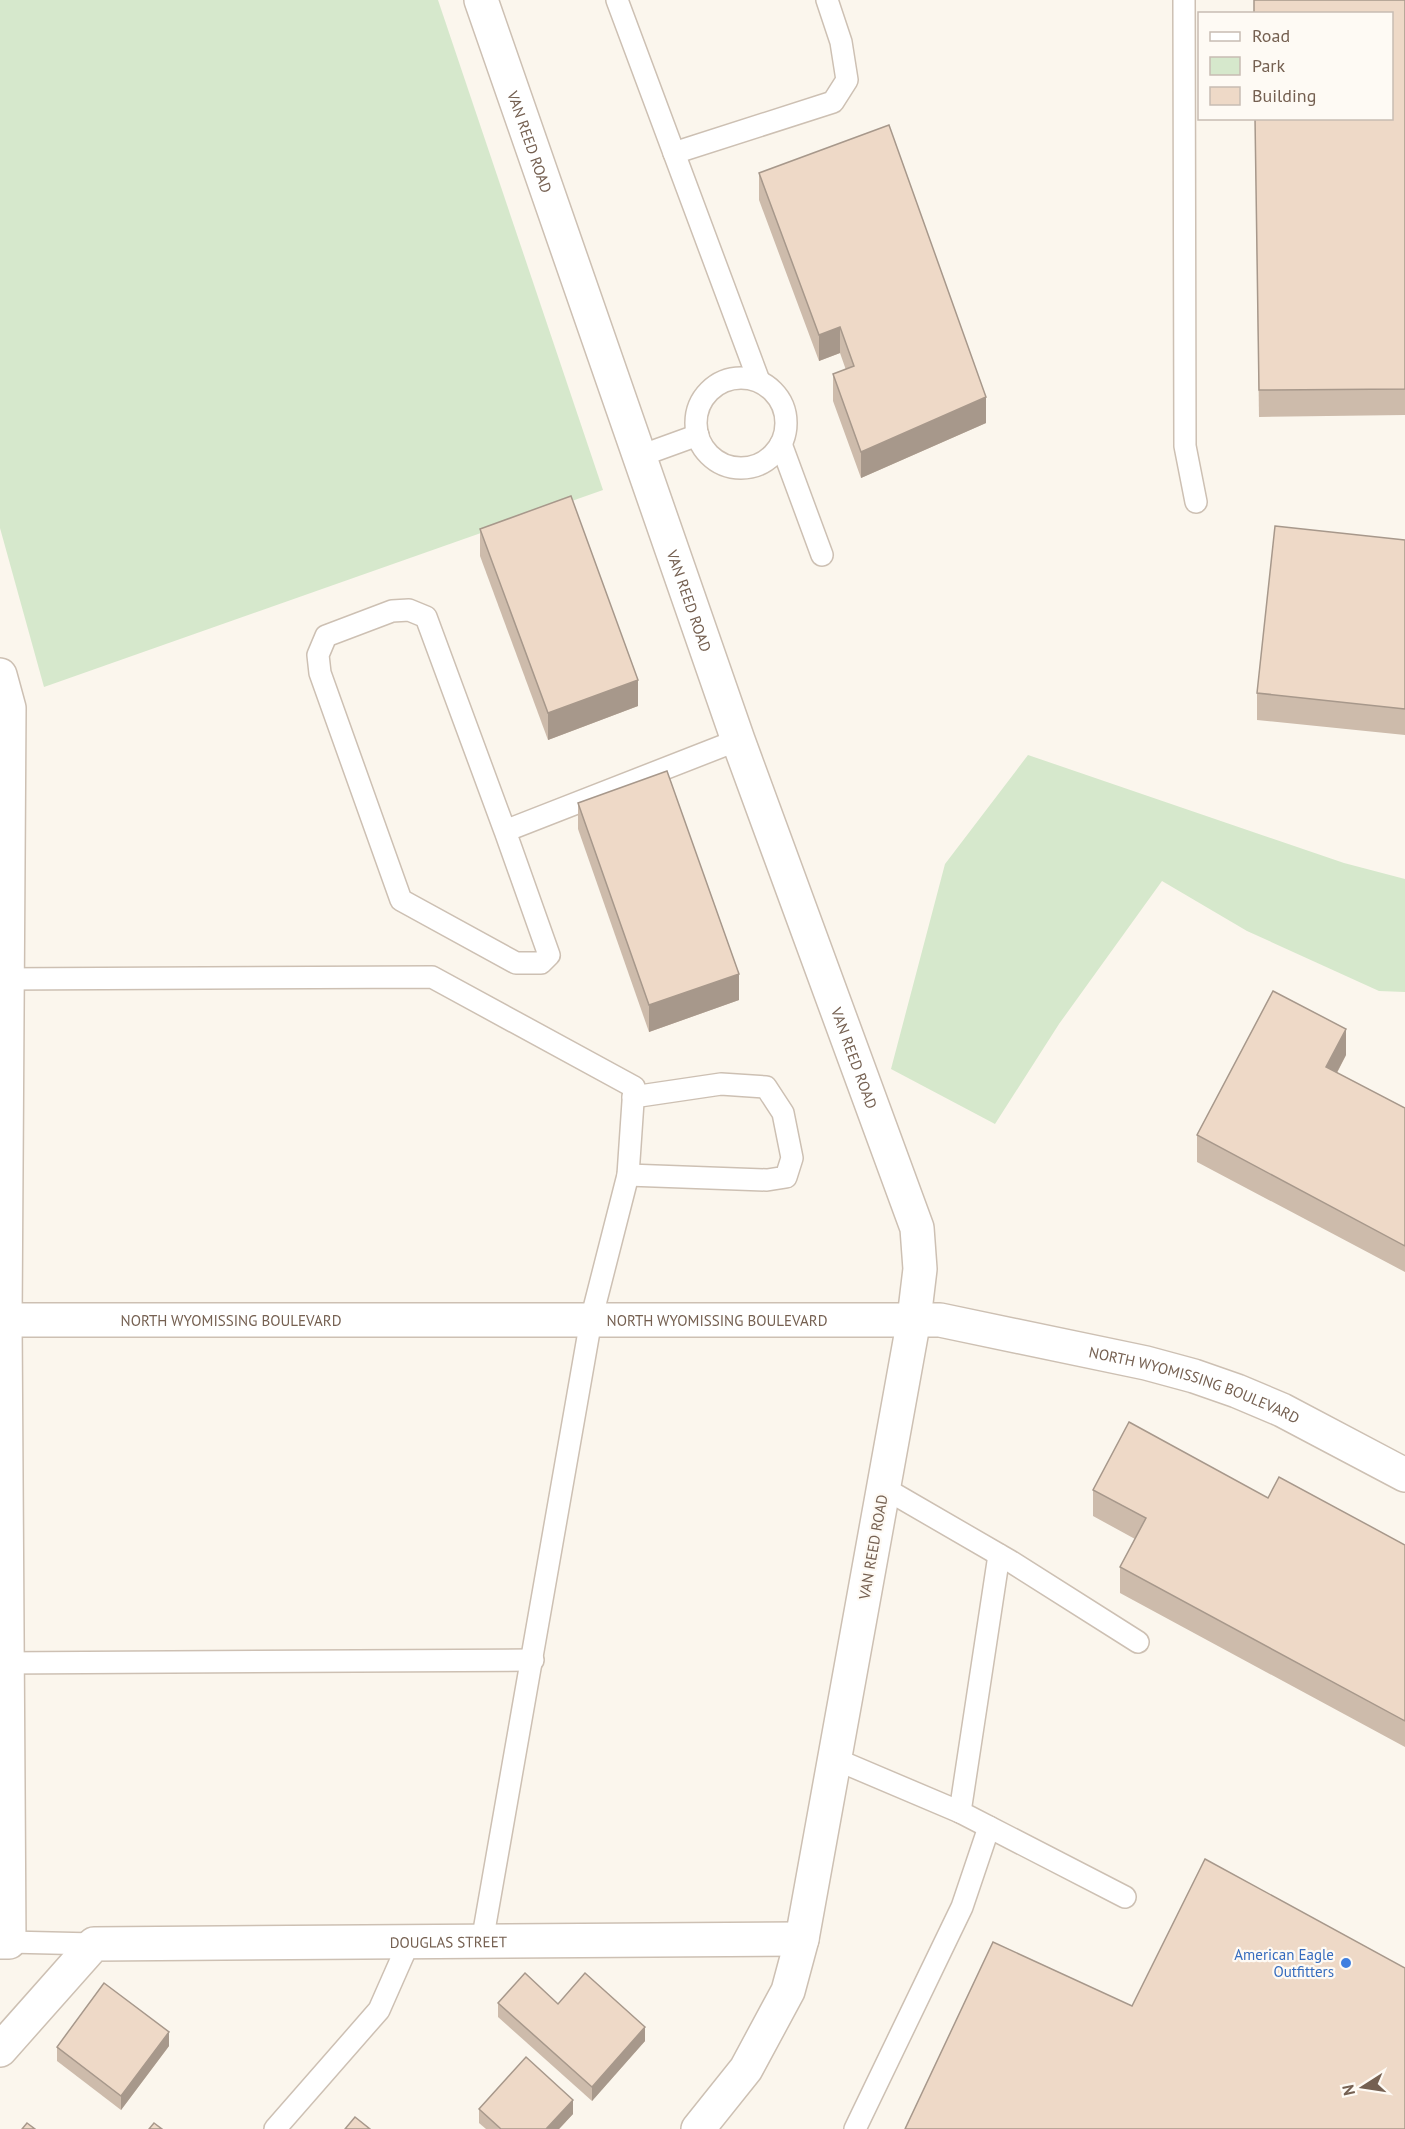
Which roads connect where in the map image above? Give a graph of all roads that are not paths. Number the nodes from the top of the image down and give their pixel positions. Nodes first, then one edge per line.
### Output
1 (481, 0) edge
2 (617, 0) edge
3 (827, 0) edge
4 (1184, 0) edge
5 (674, 153) junction
6 (759, 381) junction
7 (698, 435) junction
8 (782, 444) junction
9 (640, 456) junction
10 (1196, 502) dead end
11 (822, 555) dead end
12 (0, 675) edge
13 (4, 707) edge
14 (738, 740) junction
15 (505, 831) junction
16 (3, 979) edge
17 (633, 1096) junction
18 (628, 1175) junction
19 (914, 1319) junction
20 (3, 1320) edge
21 (591, 1320) junction
22 (1405, 1475) edge
23 (884, 1488) junction
24 (999, 1555) junction
25 (1138, 1642) dead end
26 (533, 1660) junction
27 (3, 1663) edge
28 (835, 1759) junction
29 (960, 1812) junction
30 (989, 1827) junction
31 (1125, 1898) dead end
32 (802, 1939) junction
33 (482, 1941) junction
34 (4, 1942) edge
35 (409, 1942) junction
36 (94, 1944) junction
37 (0, 2050) edge
38 (275, 2129) edge
39 (698, 2129) edge
40 (855, 2129) edge

1 - 9 street, VAN REED ROAD
2 - 5 lane
3 - 5 lane
4 - 10 lane
5 - 6 lane
6 - 7 lane
6 - 8 lane
7 - 8 lane
7 - 9 lane
8 - 11 lane
9 - 14 street, VAN REED ROAD
12 - 13 street
13 - 16 street
14 - 15 lane
14 - 19 street, VAN REED ROAD
15 - 15 lane
16 - 17 lane
16 - 20 street
17 - 18 lane
17 - 18 lane
18 - 21 lane
19 - 21 street, NORTH WYOMISSING BOULEVARD
19 - 22 street, NORTH WYOMISSING BOULEVARD
19 - 23 street, VAN REED ROAD
20 - 21 street, NORTH WYOMISSING BOULEVARD
20 - 27 street
21 - 26 lane
23 - 24 lane
23 - 28 street, VAN REED ROAD
24 - 25 lane
24 - 29 lane
26 - 27 lane
26 - 33 lane
27 - 34 street
28 - 29 lane
28 - 32 street, VAN REED ROAD
29 - 30 lane
30 - 31 lane
30 - 40 lane
32 - 33 street, DOUGLAS STREET
32 - 39 street, VAN REED ROAD
33 - 35 street, DOUGLAS STREET
34 - 36 lane
35 - 36 street, DOUGLAS STREET
35 - 38 lane
36 - 37 street

